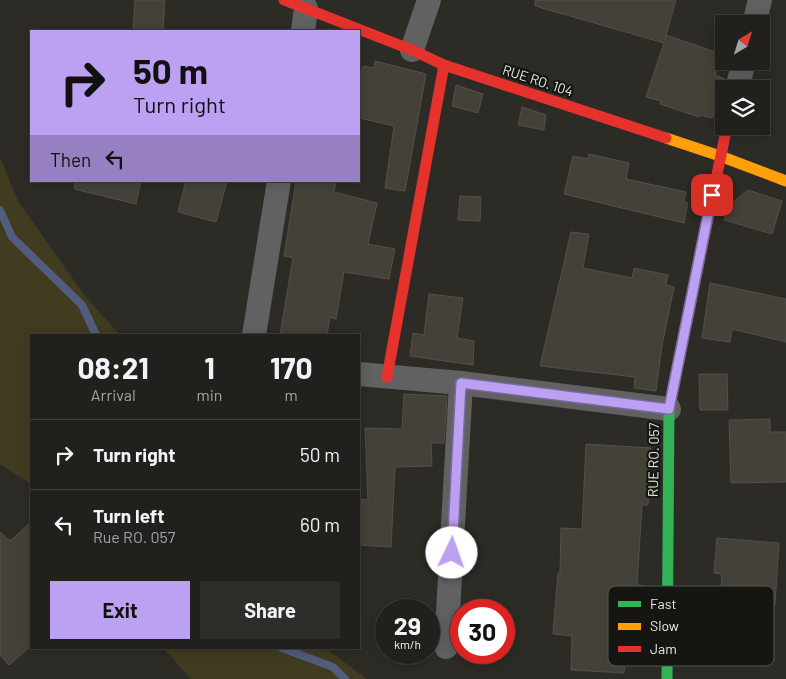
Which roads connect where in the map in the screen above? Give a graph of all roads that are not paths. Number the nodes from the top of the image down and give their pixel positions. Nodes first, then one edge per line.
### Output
1 (284, 0) edge
2 (429, 0) edge
3 (760, 0) edge
4 (306, 8) junction
5 (756, 15) edge
6 (303, 30) edge
7 (412, 50) junction
8 (444, 65) junction
9 (726, 135) edge
10 (720, 156) junction
11 (786, 181) edge
12 (279, 182) edge
13 (254, 334) edge
14 (360, 374) edge
15 (387, 377) junction
16 (461, 383) junction
17 (669, 409) junction
18 (668, 586) edge
19 (446, 647) dead end
20 (667, 666) edge
21 (667, 679) edge

1 - 4 street, RUE RO. 104
2 - 7 street
3 - 5 street
4 - 6 street
4 - 7 street, RUE RO. 104
7 - 8 street, RUE RO. 104
8 - 10 street, RUE RO. 104
8 - 15 street
9 - 10 street, RUE RO. 057
10 - 11 street, RUE RO. 104
10 - 17 street, RUE RO. 057
12 - 13 street
14 - 15 street
15 - 16 street
16 - 17 street
16 - 19 street
17 - 18 street, RUE RO. 057
20 - 21 street, RUE RO. 057

